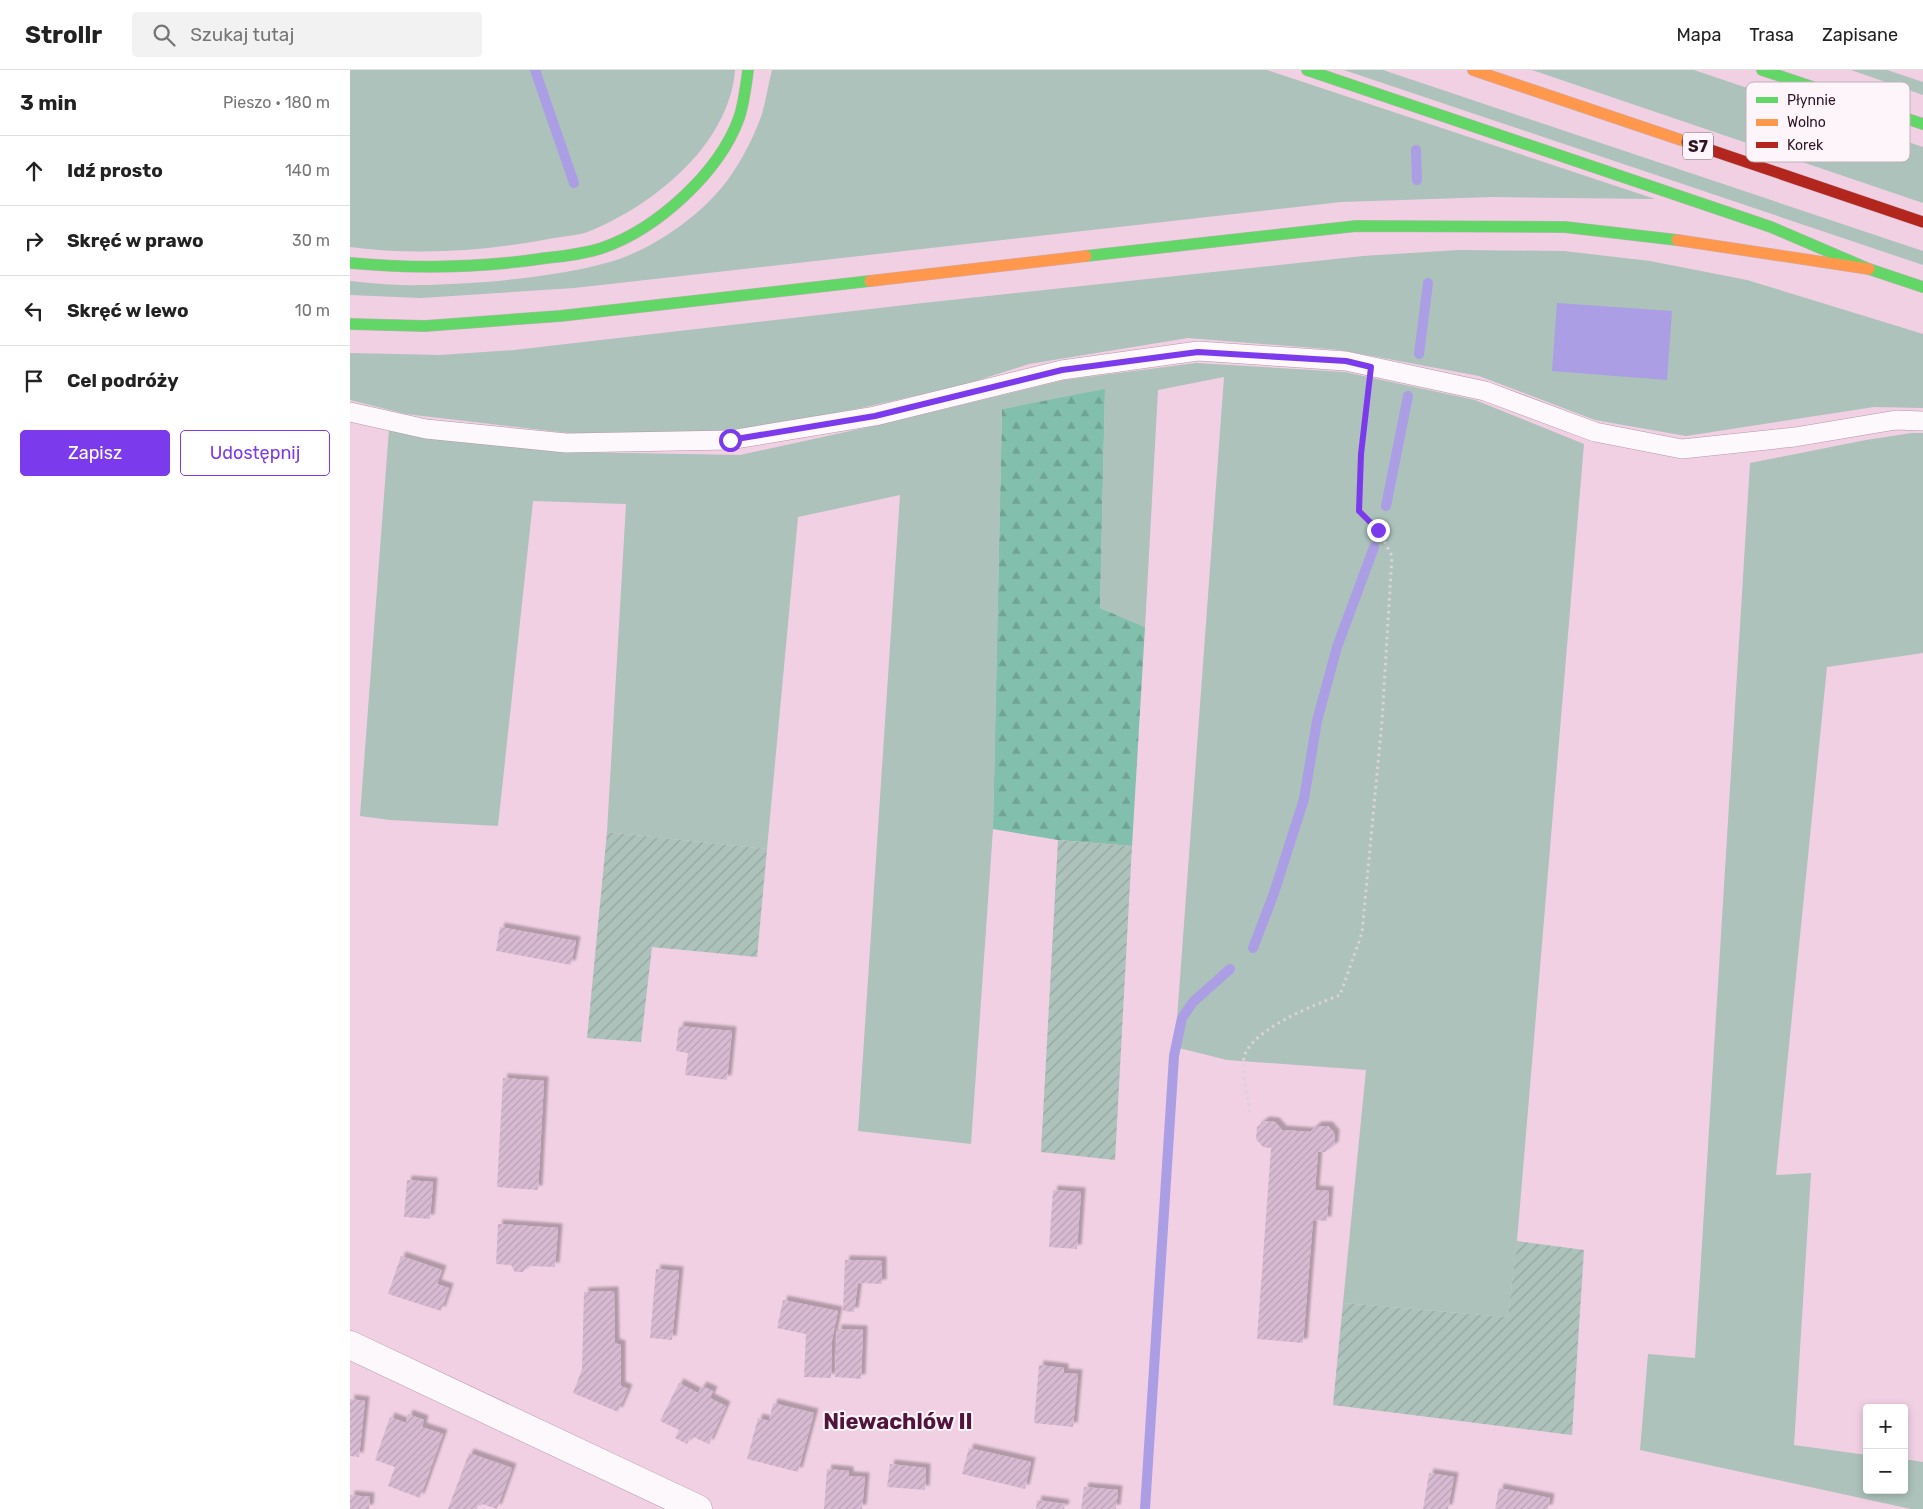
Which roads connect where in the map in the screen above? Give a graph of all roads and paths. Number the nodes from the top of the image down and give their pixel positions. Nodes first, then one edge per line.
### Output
1 (748, 70) edge
2 (1307, 70) edge
3 (1473, 70) edge
4 (1762, 70) edge
5 (1798, 82) edge
6 (1910, 120) edge
7 (1923, 124) edge
8 (1923, 222) edge
9 (350, 263) edge
10 (1869, 269) junction
11 (1923, 287) edge
12 (350, 324) edge
13 (1371, 367) junction
14 (350, 412) edge
15 (1923, 421) edge
16 (1250, 1112) dead end
17 (350, 1345) edge
18 (698, 1509) edge

1 - 9 highway
2 - 10 highway
3 - 8 highway, S7
4 - 5 highway
6 - 7 highway
10 - 11 highway
10 - 12 highway
13 - 14 lane
13 - 15 lane
13 - 16 path
17 - 18 street

